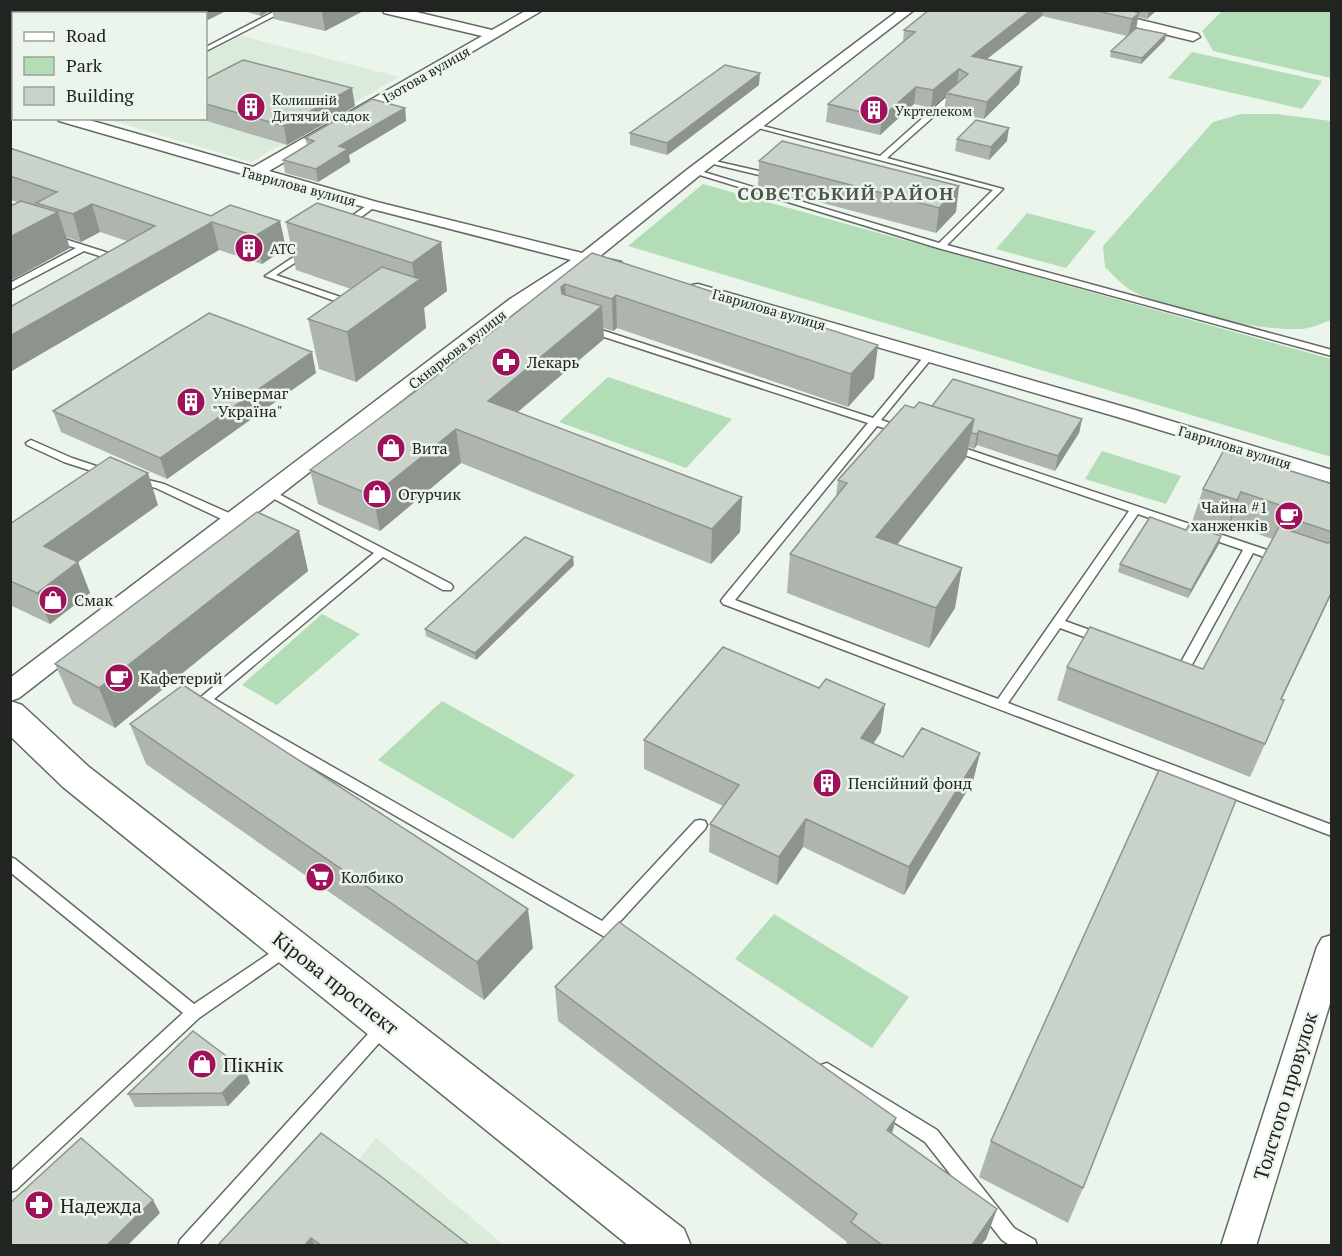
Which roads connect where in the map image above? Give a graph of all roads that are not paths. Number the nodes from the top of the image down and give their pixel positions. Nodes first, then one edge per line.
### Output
1 (283, 10) edge
2 (390, 10) edge
3 (537, 10) edge
4 (908, 10) edge
5 (1082, 10) edge
6 (494, 35) junction
7 (1193, 36) dead end
8 (207, 48) edge
9 (959, 91) edge
10 (71, 120) edge
11 (755, 126) junction
12 (882, 158) junction
13 (701, 166) junction
14 (759, 173) edge
15 (253, 174) junction
16 (372, 206) junction
17 (335, 232) edge
18 (44, 236) edge
19 (316, 244) edge
20 (941, 246) junction
21 (83, 248) junction
22 (585, 259) junction
23 (113, 267) edge
24 (629, 270) edge
25 (683, 285) edge
26 (10, 287) edge
27 (365, 308) edge
28 (580, 326) edge
29 (1332, 353) edge
30 (929, 356) junction
31 (876, 422) junction
32 (909, 433) edge
33 (31, 443) dead end
34 (943, 444) edge
35 (1332, 477) edge
36 (129, 479) edge
37 (108, 483) edge
38 (271, 493) junction
39 (1137, 509) junction
40 (234, 520) junction
41 (1250, 548) junction
42 (381, 554) junction
43 (1292, 563) edge
44 (447, 587) dead end
45 (1058, 623) junction
46 (1110, 643) edge
47 (1162, 663) edge
48 (10, 692) edge
49 (1000, 705) junction
50 (10, 714) edge
51 (700, 825) dead end
52 (1332, 831) edge
53 (10, 864) edge
54 (604, 929) junction
55 (290, 947) junction
56 (1332, 947) edge
57 (634, 948) edge
58 (194, 1013) junction
59 (387, 1023) junction
60 (812, 1061) edge
61 (10, 1184) edge
62 (186, 1245) edge
63 (666, 1245) edge
64 (1029, 1245) edge
65 (1238, 1245) edge

1 - 8 lane
2 - 6 street
3 - 6 street, Ізотова вулиця
4 - 11 street, Скнарьова вулиця
5 - 7 street
6 - 15 street, Ізотова вулиця
9 - 12 lane
10 - 15 street, Гаврилова вулиця
11 - 12 lane
11 - 13 street, Скнарьова вулиця
12 - 20 lane
13 - 14 lane
13 - 20 lane
13 - 22 street, Скнарьова вулиця
15 - 16 street, Гаврилова вулиця
16 - 17 lane
16 - 22 street, Гаврилова вулиця
18 - 21 lane
19 - 27 lane
20 - 29 lane
21 - 23 lane
21 - 26 lane
22 - 24 street, Гаврилова вулиця
22 - 38 street, Скнарьова вулиця
25 - 30 street, Гаврилова вулиця
28 - 31 lane
30 - 31 lane
30 - 35 street, Гаврилова вулиця
31 - 32 lane
31 - 49 lane
33 - 37 lane
34 - 39 lane
36 - 40 lane
38 - 40 street, Скнарьова вулиця
38 - 42 lane
39 - 41 lane
39 - 45 lane
40 - 48 street, Скнарьова вулиця
41 - 43 lane
41 - 47 lane
42 - 44 lane
42 - 54 lane
45 - 46 lane
45 - 49 lane
49 - 52 lane
50 - 55 street, Кірова проспект
51 - 54 lane
53 - 58 lane
54 - 57 lane
55 - 58 lane
55 - 59 street, Кірова проспект
56 - 65 street, Толстого провулок
58 - 61 lane
59 - 62 lane
59 - 63 street, Кірова проспект
60 - 64 lane

